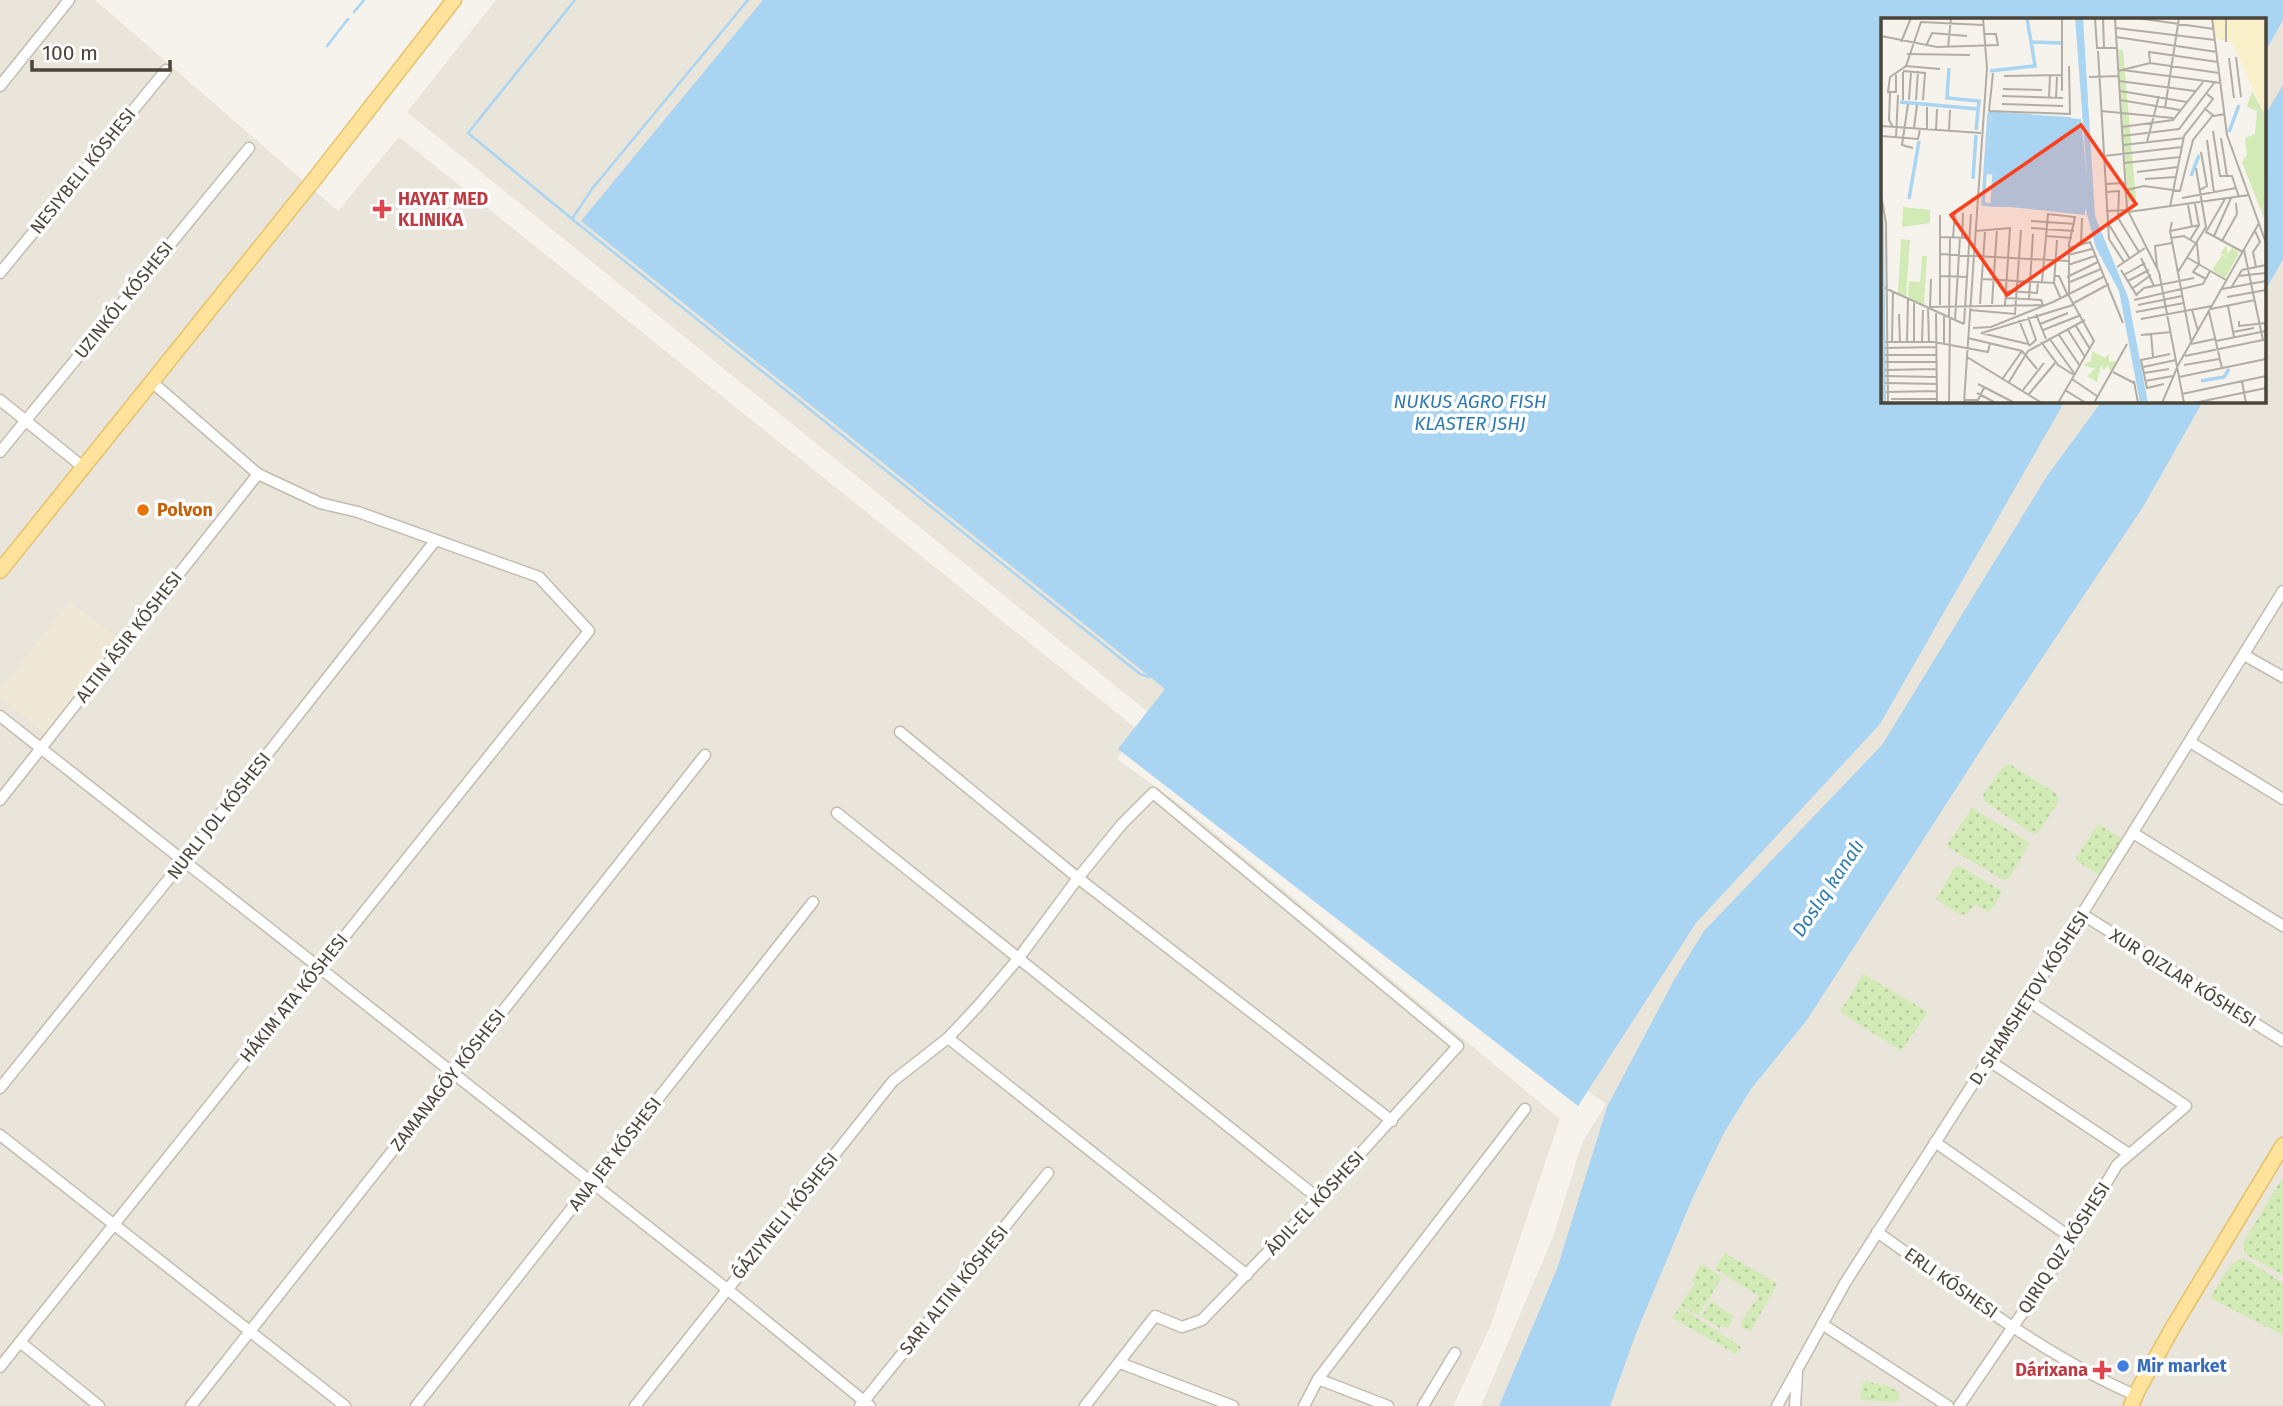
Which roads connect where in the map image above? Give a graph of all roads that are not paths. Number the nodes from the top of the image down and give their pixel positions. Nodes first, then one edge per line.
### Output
1 (69, 0) edge
2 (454, 0) edge
3 (166, 70) dead end
4 (0, 86) edge
5 (249, 148) dead end
6 (0, 272) edge
7 (152, 382) junction
8 (0, 400) edge
9 (25, 420) junction
10 (0, 452) edge
11 (83, 467) junction
12 (258, 474) junction
13 (435, 541) junction
14 (0, 571) edge
15 (2283, 591) edge
16 (2244, 655) junction
17 (2283, 677) edge
18 (0, 716) edge
19 (900, 732) dead end
20 (2190, 742) junction
21 (42, 747) junction
22 (705, 755) dead end
23 (2283, 799) edge
24 (0, 800) edge
25 (837, 813) dead end
26 (2133, 833) junction
27 (184, 860) junction
28 (1078, 878) junction
29 (813, 902) dead end
30 (2082, 914) junction
31 (2283, 926) edge
32 (1018, 959) junction
33 (319, 967) junction
34 (2027, 1000) junction
35 (948, 1038) junction
36 (2283, 1041) edge
37 (1458, 1046) joint
38 (1988, 1060) junction
39 (453, 1073) junction
40 (0, 1088) edge
41 (1525, 1109) dead end
42 (1392, 1121) junction
43 (0, 1135) edge
44 (1936, 1142) junction
45 (2281, 1151) edge
46 (2129, 1154) junction
47 (1048, 1173) dead end
48 (593, 1183) junction
49 (1320, 1199) junction
50 (113, 1224) junction
51 (1877, 1232) junction
52 (2073, 1239) junction
53 (1247, 1275) junction
54 (727, 1289) junction
55 (1822, 1324) junction
56 (2014, 1326) junction
57 (250, 1331) junction
58 (20, 1342) junction
59 (1455, 1353) dead end
60 (1120, 1363) junction
61 (0, 1367) edge
62 (1797, 1370) junction
63 (1318, 1379) junction
64 (2133, 1401) edge
65 (865, 1404) edge
66 (99, 1406) edge
67 (191, 1406) edge
68 (345, 1406) edge
69 (416, 1406) edge
70 (635, 1406) edge
71 (1085, 1406) edge
72 (1233, 1406) edge
73 (1304, 1406) edge
74 (1388, 1406) edge
75 (1423, 1406) edge
76 (1777, 1406) edge
77 (1795, 1406) edge
78 (1948, 1406) edge
79 (1959, 1406) edge

1 - 4 street
2 - 7 main road
3 - 6 street, NESIYBELI KÓSHESI
5 - 9 street
7 - 11 main road
7 - 12 street
8 - 9 street
9 - 10 street
9 - 11 street
11 - 14 main road
12 - 13 street
12 - 21 street
13 - 27 street
13 - 33 street, HÁKIM ATA KÓSHESI
15 - 16 street, D. SHAMSHETOV KÓSHESI
16 - 17 street
16 - 20 street, D. SHAMSHETOV KÓSHESI
18 - 21 street
19 - 28 street
20 - 23 street
20 - 26 street, D. SHAMSHETOV KÓSHESI
21 - 24 street
21 - 27 street
22 - 39 street, ZAMANAGÓY KÓSHESI
25 - 32 street
26 - 30 street, D. SHAMSHETOV KÓSHESI
26 - 31 street
27 - 33 street
27 - 40 street
28 - 32 street, ǴÁZIYNELI KÓSHESI
28 - 37 street, ǴÁZIYNELI KÓSHESI
28 - 42 street
29 - 48 street, ANA JER KÓSHESI
30 - 34 street, D. SHAMSHETOV KÓSHESI
30 - 36 street
32 - 35 street, ǴÁZIYNELI KÓSHESI
32 - 49 street
33 - 39 street
33 - 50 street, HÁKIM ATA KÓSHESI
34 - 38 street, D. SHAMSHETOV KÓSHESI
34 - 46 street
35 - 53 street
35 - 54 street, ǴÁZIYNELI KÓSHESI
37 - 42 street, ÁDIL-EL KÓSHESI
38 - 44 street, D. SHAMSHETOV KÓSHESI
38 - 46 street
39 - 48 street
39 - 57 street, ZAMANAGÓY KÓSHESI
41 - 63 street
42 - 49 street, ÁDIL-EL KÓSHESI
43 - 50 street
44 - 51 street, D. SHAMSHETOV KÓSHESI
44 - 52 street
45 - 64 main road
46 - 52 street
47 - 65 street
48 - 54 street
48 - 69 street, ANA JER KÓSHESI
49 - 53 street, ÁDIL-EL KÓSHESI
50 - 57 street
50 - 58 street, HÁKIM ATA KÓSHESI
51 - 55 street, D. SHAMSHETOV KÓSHESI
51 - 56 street, ERLI KÓSHESI
52 - 56 street
53 - 60 street, ÁDIL-EL KÓSHESI
54 - 65 street
54 - 70 street, ǴÁZIYNELI KÓSHESI
55 - 62 street, D. SHAMSHETOV KÓSHESI
55 - 78 street
56 - 64 street, ERLI KÓSHESI
56 - 79 street
57 - 67 street, ZAMANAGÓY KÓSHESI
57 - 68 street
58 - 61 street, HÁKIM ATA KÓSHESI
58 - 66 street
59 - 75 street
60 - 71 street
60 - 72 street
62 - 76 street, D. SHAMSHETOV KÓSHESI
62 - 77 street
63 - 73 street
63 - 74 street

